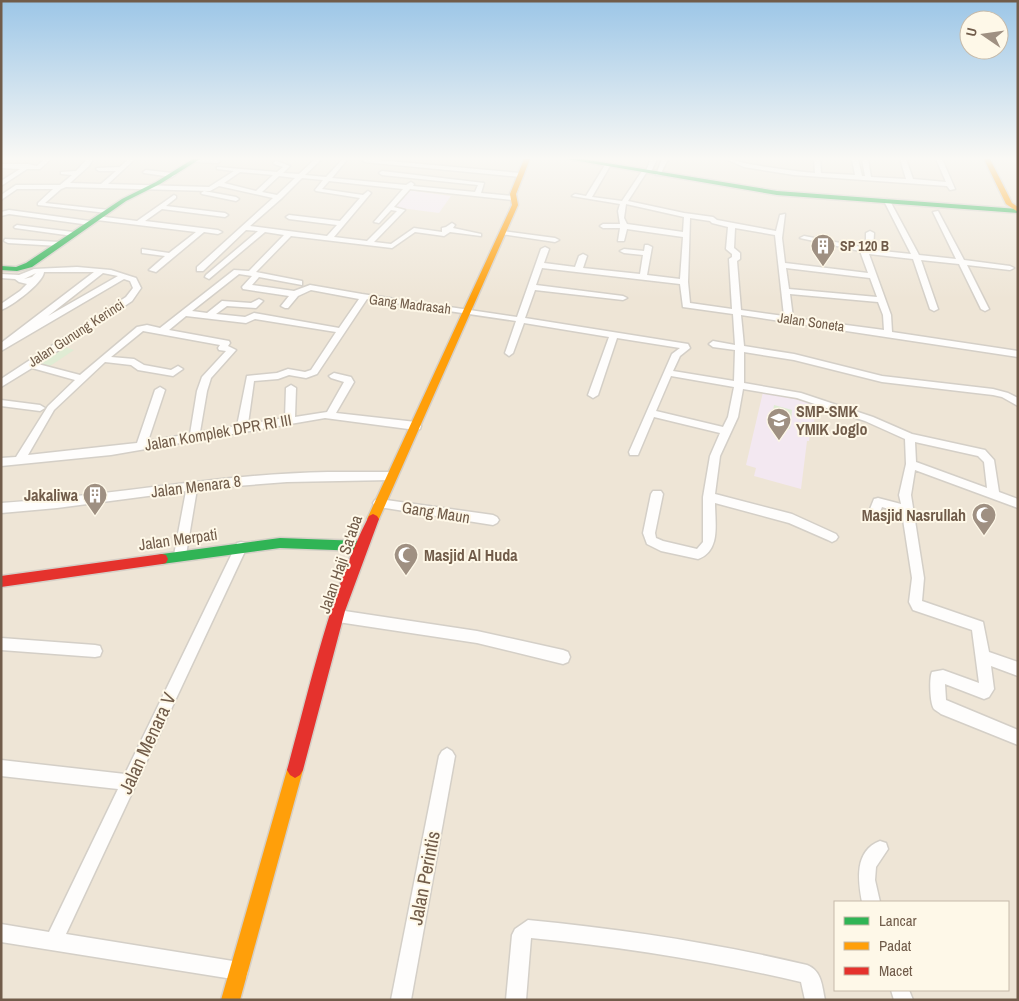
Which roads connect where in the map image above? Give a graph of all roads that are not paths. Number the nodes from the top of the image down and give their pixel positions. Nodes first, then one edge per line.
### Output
1 (56, 206) edge
2 (116, 206) edge
3 (271, 206) edge
4 (357, 206) edge
5 (393, 206) edge
6 (514, 206) edge
7 (622, 206) edge
8 (641, 206) edge
9 (889, 206) edge
10 (958, 206) edge
11 (997, 206) edge
12 (160, 207) joint
13 (978, 207) junction
14 (391, 208) junction
15 (295, 210) dead end
16 (1018, 210) edge
17 (107, 211) junction
18 (936, 212) dead end
19 (1, 214) edge
20 (225, 215) dead end
21 (686, 215) junction
22 (783, 215) dead end
23 (289, 217) junction
24 (93, 220) junction
25 (377, 222) dead end
26 (138, 223) junction
27 (342, 223) junction
28 (603, 226) dead end
29 (624, 226) junction
30 (732, 226) junction
31 (18, 227) dead end
32 (450, 227) junction
33 (247, 228) junction
34 (437, 228) dead end
35 (264, 230) junction
36 (201, 231) junction
37 (275, 231) junction
38 (218, 232) dead end
39 (290, 233) junction
40 (503, 233) junction
41 (778, 233) junction
42 (870, 233) dead end
43 (73, 234) junction
44 (686, 234) junction
45 (478, 235) dead end
46 (330, 238) junction
47 (621, 238) dead end
48 (804, 238) dead end
49 (8, 240) dead end
50 (555, 240) dead end
51 (370, 242) junction
52 (59, 244) junction
53 (545, 249) dead end
54 (867, 250) junction
55 (145, 251) dead end
56 (624, 251) dead end
57 (171, 255) junction
58 (1001, 255) dead end
59 (583, 256) dead end
60 (916, 257) junction
61 (962, 262) junction
62 (540, 265) junction
63 (781, 266) junction
64 (1, 268) edge
65 (200, 269) dead end
66 (153, 270) dead end
67 (578, 270) junction
68 (32, 271) junction
69 (101, 271) junction
70 (253, 275) junction
71 (1, 276) edge
72 (124, 276) junction
73 (872, 276) junction
74 (208, 277) dead end
75 (643, 278) junction
76 (22, 279) junction
77 (684, 282) junction
78 (299, 283) dead end
79 (532, 287) junction
80 (785, 291) junction
81 (295, 294) junction
82 (364, 297) junction
83 (623, 298) dead end
84 (882, 300) junction
85 (259, 301) dead end
86 (1, 302) edge
87 (285, 306) dead end
88 (1, 308) edge
89 (934, 309) dead end
90 (985, 309) dead end
91 (466, 312) junction
92 (738, 312) junction
93 (183, 313) junction
94 (43, 314) junction
95 (210, 316) junction
96 (55, 317) junction
97 (789, 319) junction
98 (520, 320) junction
99 (162, 331) junction
100 (343, 331) junction
101 (886, 333) junction
102 (614, 335) junction
103 (12, 340) junction
104 (714, 344) dead end
105 (1, 348) edge
106 (740, 348) junction
107 (509, 353) dead end
108 (1018, 354) edge
109 (103, 359) junction
110 (29, 364) junction
111 (178, 369) dead end
112 (669, 372) junction
113 (334, 376) dead end
114 (77, 377) dead end
115 (1, 384) edge
116 (739, 384) junction
117 (291, 388) dead end
118 (160, 390) dead end
119 (593, 396) dead end
120 (1018, 403) edge
121 (1, 404) edge
122 (40, 408) dead end
123 (650, 412) junction
124 (330, 415) junction
125 (290, 419) junction
126 (416, 426) junction
127 (242, 429) junction
128 (726, 431) junction
129 (910, 437) junction
130 (194, 438) junction
131 (142, 444) junction
132 (634, 452) dead end
133 (20, 459) junction
134 (1, 462) edge
135 (911, 464) junction
136 (391, 476) junction
137 (192, 486) junction
138 (657, 494) dead end
139 (994, 496) junction
140 (709, 497) junction
141 (380, 503) junction
142 (1018, 504) edge
143 (1, 508) edge
144 (908, 510) junction
145 (874, 514) dead end
146 (493, 520) dead end
147 (832, 537) dead end
148 (361, 546) junction
149 (241, 547) junction
150 (180, 555) junction
151 (1, 582) edge
152 (338, 616) junction
153 (1, 644) edge
154 (96, 651) dead end
155 (564, 657) dead end
156 (983, 658) junction
157 (1018, 669) edge
158 (1018, 738) edge
159 (447, 756) dead end
160 (1, 768) edge
161 (129, 782) junction
162 (880, 849) dead end
163 (871, 901) edge
164 (1, 933) edge
165 (54, 940) junction
166 (239, 971) junction
167 (230, 1000) edge
168 (401, 1000) edge
169 (516, 1000) edge
170 (814, 1000) edge

1 - 17 street
2 - 17 street
3 - 33 street
4 - 27 street
5 - 14 street
6 - 40 street, Jalan Haji Sa'aba
7 - 29 street
8 - 21 street
9 - 60 street
10 - 13 street
11 - 13 street
12 - 20 street
12 - 26 street
13 - 16 street
14 - 25 street
14 - 51 street
15 - 23 street
17 - 24 street
18 - 61 street
19 - 24 street
21 - 30 street
21 - 44 street
22 - 41 street
23 - 27 street
23 - 37 street
24 - 26 street
24 - 43 street
26 - 36 street
27 - 46 street
28 - 29 street
29 - 44 street
29 - 47 street
30 - 41 street
30 - 92 street
31 - 43 street
32 - 34 street
32 - 45 street
32 - 51 street
33 - 35 street
33 - 65 street
35 - 37 street
35 - 74 street
36 - 38 street
36 - 57 street
37 - 39 street
39 - 46 street
39 - 70 street
40 - 50 street
40 - 91 street, Jalan Haji Sa'aba
41 - 63 street
42 - 54 street
43 - 52 street
44 - 77 street
46 - 51 street
48 - 54 street
49 - 52 street
52 - 68 street
53 - 62 street
54 - 60 street
54 - 73 street
55 - 57 street
56 - 75 street
57 - 66 street
58 - 61 street
59 - 67 street
60 - 61 street
60 - 89 street
61 - 90 street
62 - 67 street
62 - 79 street
63 - 73 street
63 - 80 street
64 - 68 street
67 - 75 street
68 - 69 street, Jalan Gunung Kerinci
68 - 76 street
68 - 88 street
69 - 72 street, Jalan Gunung Kerinci
69 - 94 street
70 - 78 street
70 - 81 street
70 - 93 street
71 - 76 street
72 - 96 street
72 - 110 street, Jalan Gunung Kerinci
73 - 84 street
75 - 77 street
76 - 86 street
77 - 92 street, Jalan Soneta
79 - 83 street
79 - 98 street
80 - 84 street
80 - 97 street
81 - 82 street
81 - 87 street
82 - 91 street, Gang Madrasah
82 - 100 street, Gang Madrasah
84 - 101 street
85 - 95 street
91 - 98 street, Gang Madrasah
91 - 126 street, Jalan Haji Sa'aba
92 - 97 street, Jalan Soneta
92 - 106 street
93 - 95 street
93 - 99 street
94 - 96 street
94 - 103 street
95 - 100 street
96 - 103 street
97 - 101 street, Jalan Soneta
98 - 102 street, Gang Madrasah
98 - 107 street
99 - 109 street
99 - 130 street
100 - 127 street, Gang Madrasah
101 - 108 street, Jalan Soneta
102 - 112 street, Gang Madrasah
102 - 119 street
103 - 105 street
104 - 106 street
106 - 116 street
106 - 120 street
109 - 111 street
109 - 133 street
110 - 114 street
110 - 115 street, Jalan Gunung Kerinci
112 - 116 street
112 - 123 street
113 - 124 street
116 - 128 street
116 - 129 street
117 - 125 street
118 - 131 street
121 - 122 street
123 - 128 street
123 - 132 street
124 - 125 street, Jalan Komplek DPR RI III
124 - 126 street, Jalan Komplek DPR RI III
125 - 127 street, Jalan Komplek DPR RI III
126 - 136 street, Jalan Haji Sa'aba
127 - 130 street, Jalan Komplek DPR RI III
128 - 140 street
129 - 135 street
129 - 139 street
130 - 131 street, Jalan Komplek DPR RI III
131 - 133 street, Jalan Komplek DPR RI III
133 - 134 street, Jalan Komplek DPR RI III
135 - 139 street
135 - 144 street
136 - 137 street, Jalan Menara 8
136 - 141 street, Jalan Haji Sa'aba
137 - 143 street, Jalan Menara 8
137 - 150 street
138 - 140 street
139 - 142 street
140 - 147 street
141 - 146 street, Gang Maun
141 - 148 street, Jalan Haji Sa'aba
144 - 145 street
144 - 156 street
148 - 149 street, Jalan Merpati
148 - 152 street, Jalan Haji Sa'aba
149 - 150 street, Jalan Merpati
149 - 161 street, Jalan Menara V
150 - 151 street, Jalan Merpati
152 - 155 street
152 - 166 street, Jalan Haji Sa'aba
153 - 154 street
156 - 157 street
156 - 158 street
159 - 168 street, Jalan Perintis
160 - 161 street
161 - 165 street, Jalan Menara V
162 - 163 street
164 - 165 street
165 - 166 street
166 - 167 street, Jalan Haji Sa'aba
169 - 170 street

